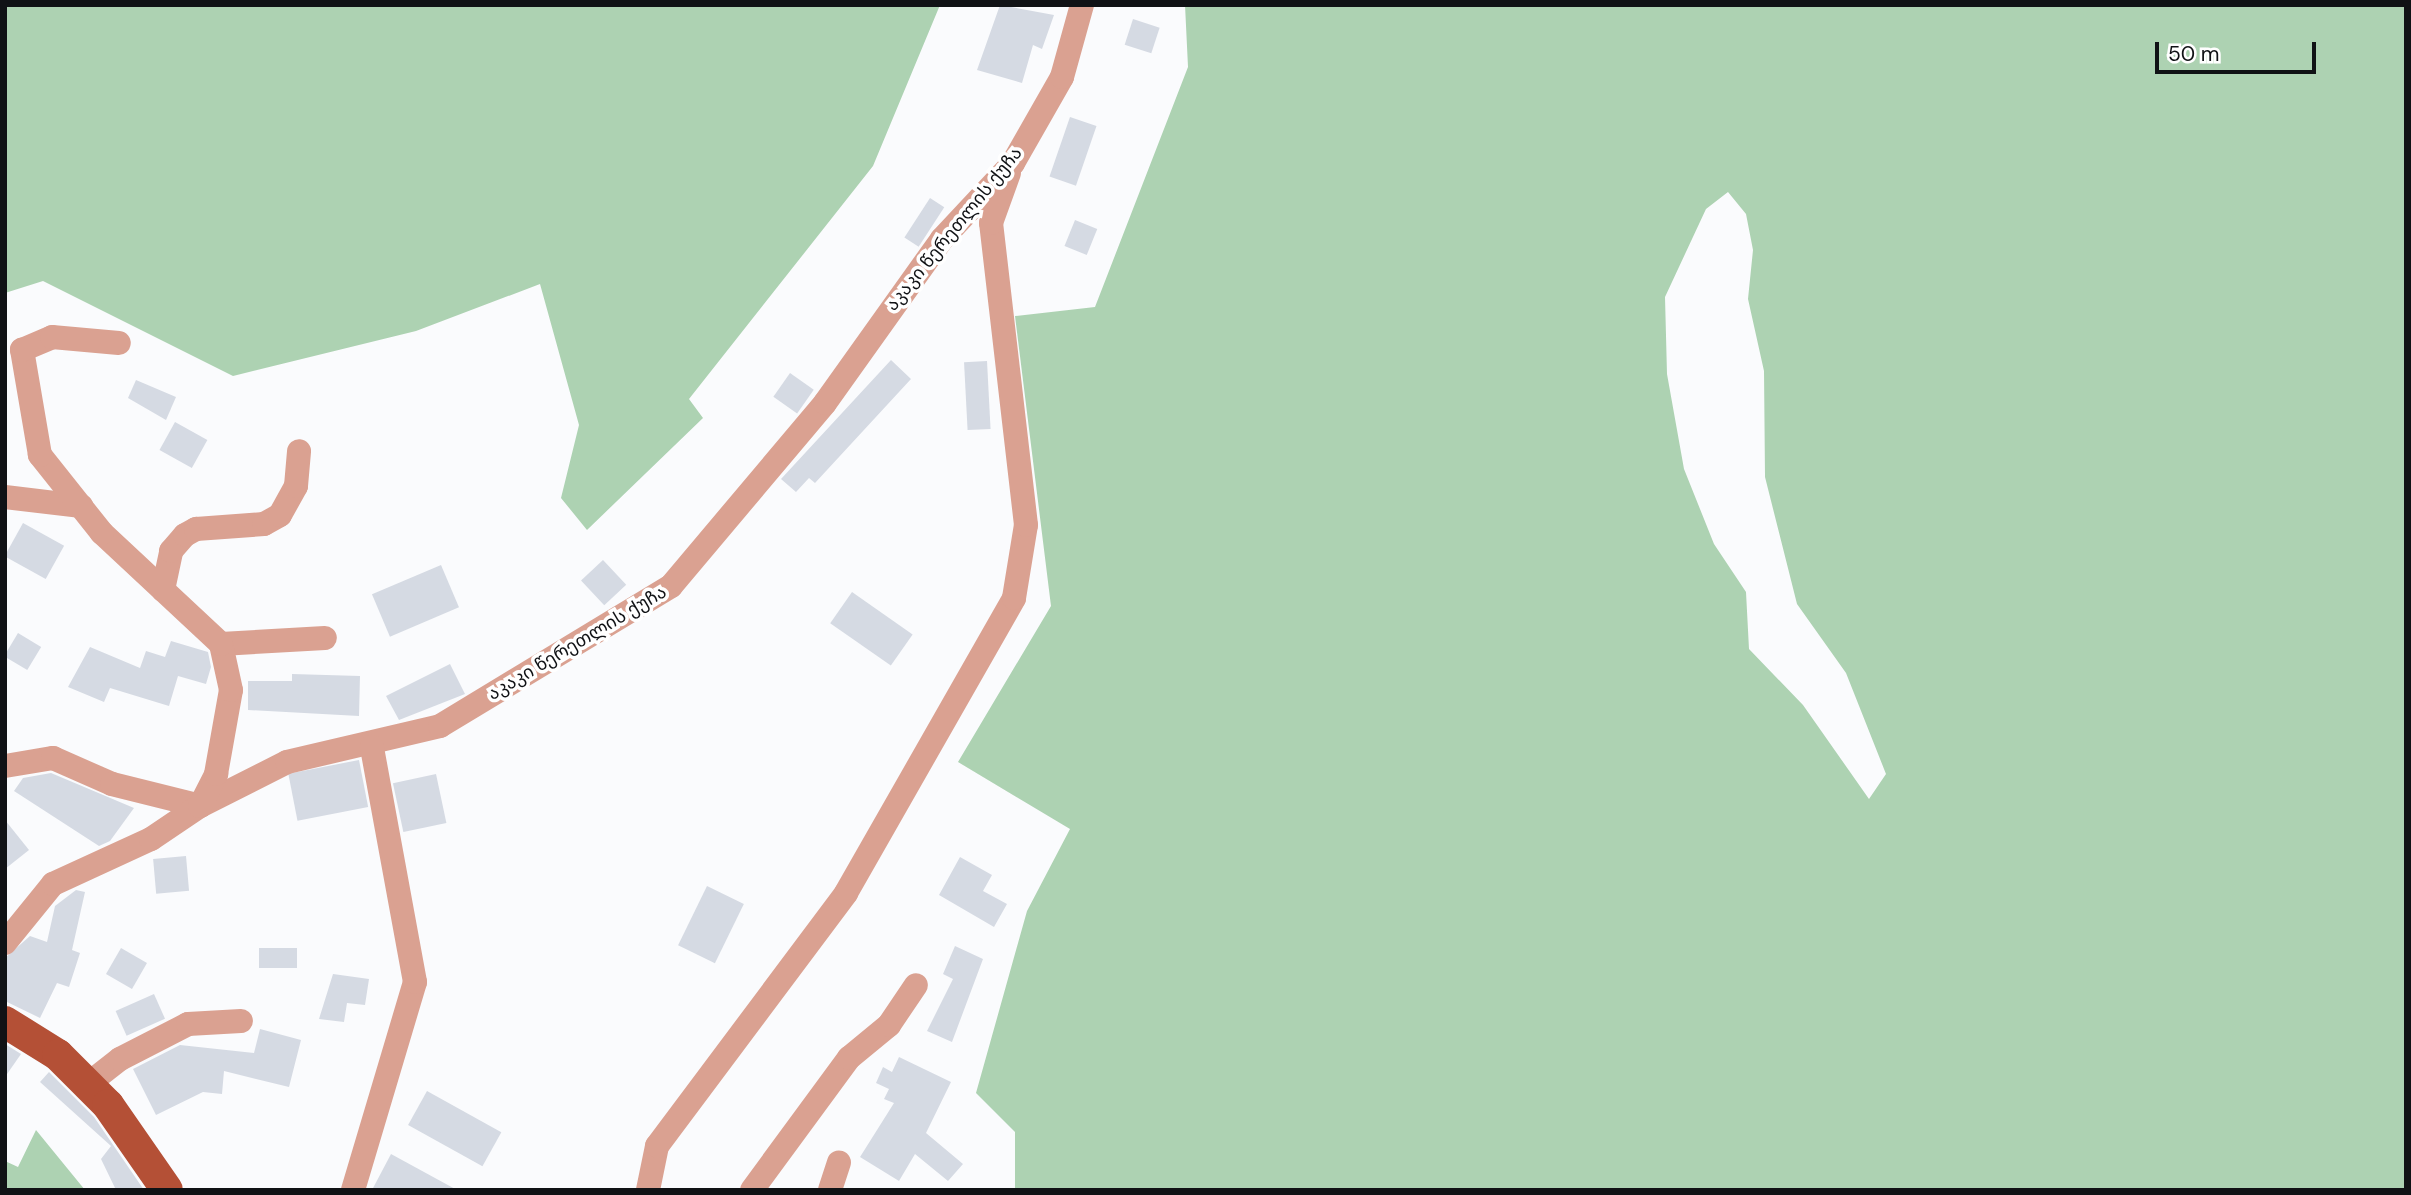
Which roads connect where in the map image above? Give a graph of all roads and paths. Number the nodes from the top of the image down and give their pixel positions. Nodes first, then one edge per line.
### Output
1 (1082, 5) edge
2 (1013, 163) junction
3 (119, 343) dead end
4 (299, 451) dead end
5 (5, 497) edge
6 (81, 506) junction
7 (163, 590) junction
8 (325, 638) dead end
9 (221, 644) junction
10 (372, 747) junction
11 (5, 766) edge
12 (200, 806) junction
13 (5, 943) edge
14 (916, 985) dead end
15 (240, 1021) dead end
16 (5, 1022) edge
17 (88, 1084) junction
18 (839, 1162) dead end
19 (167, 1190) edge
20 (353, 1190) edge
21 (648, 1190) edge
22 (752, 1190) edge
23 (830, 1190) edge

1 - 2 street, აკაკი წერეთლის ქუჩა
2 - 10 street, აკაკი წერეთლის ქუჩა
2 - 21 street
3 - 6 street
4 - 7 street
5 - 6 street
6 - 7 street
7 - 9 street
8 - 9 street
9 - 12 street
10 - 12 street, აკაკი წერეთლის ქუჩა
10 - 20 street
11 - 12 street
12 - 13 street, აკაკი წერეთლის ქუჩა
14 - 22 street
15 - 17 street
16 - 17 main road
17 - 19 main road
18 - 23 street

